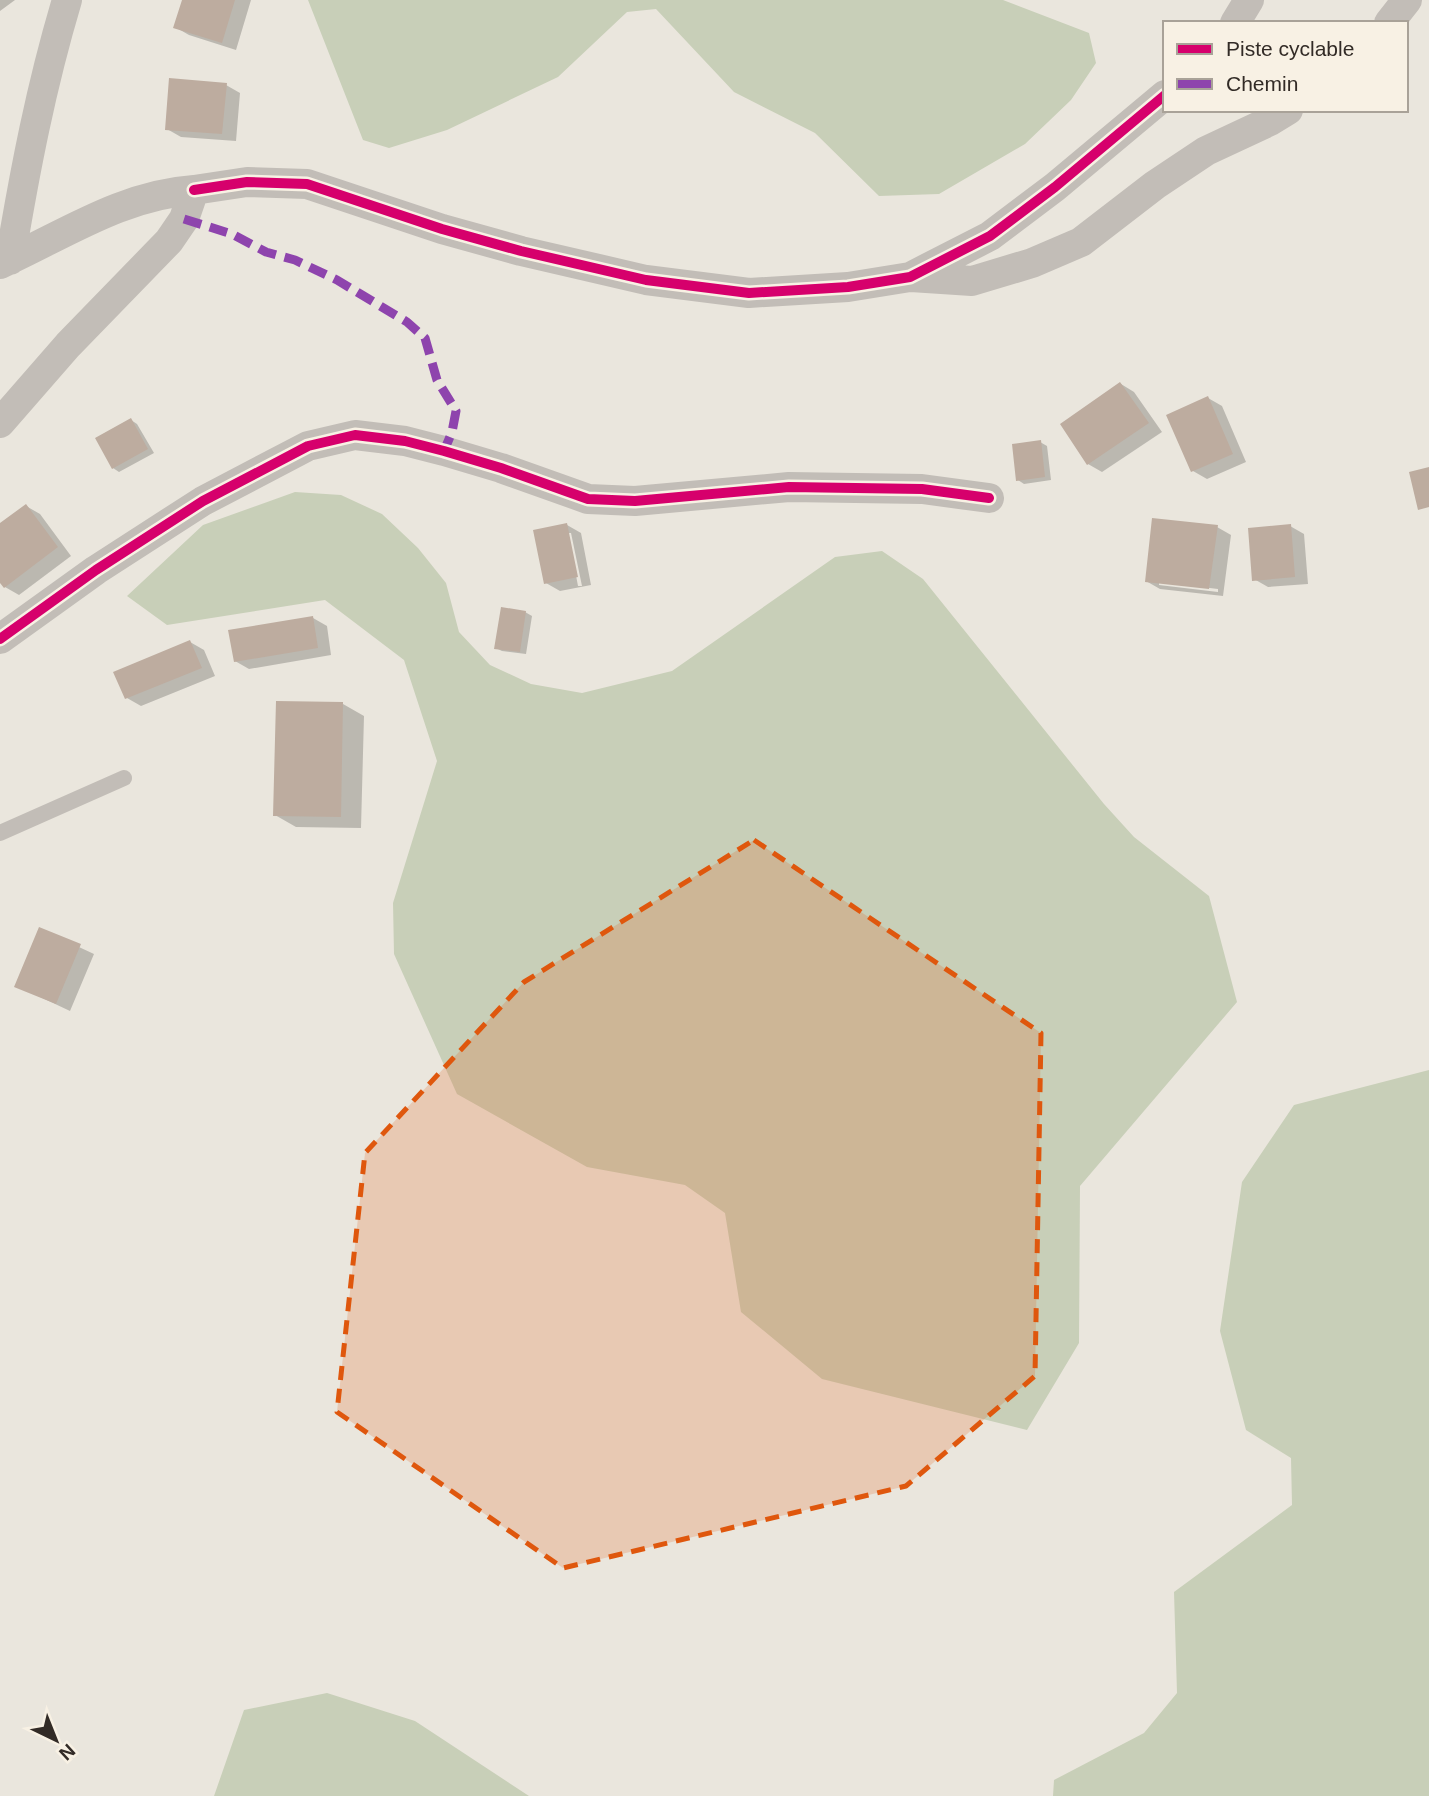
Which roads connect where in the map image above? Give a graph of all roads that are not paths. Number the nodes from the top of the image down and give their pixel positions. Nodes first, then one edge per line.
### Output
1 (67, 0) edge
2 (1249, 0) edge
3 (1407, 0) edge
4 (1236, 21) edge
5 (1391, 21) edge
6 (1163, 97) edge
7 (1285, 112) edge
8 (194, 190) junction
9 (5, 262) edge
10 (909, 277) junction
11 (0, 422) edge
12 (989, 498) dead end
13 (0, 639) edge
14 (124, 778) dead end
15 (0, 833) edge

1 - 9 street
2 - 4 street
3 - 5 street
6 - 10 street
7 - 10 street
8 - 9 street
8 - 10 street
8 - 11 street
12 - 13 street
14 - 15 lane

